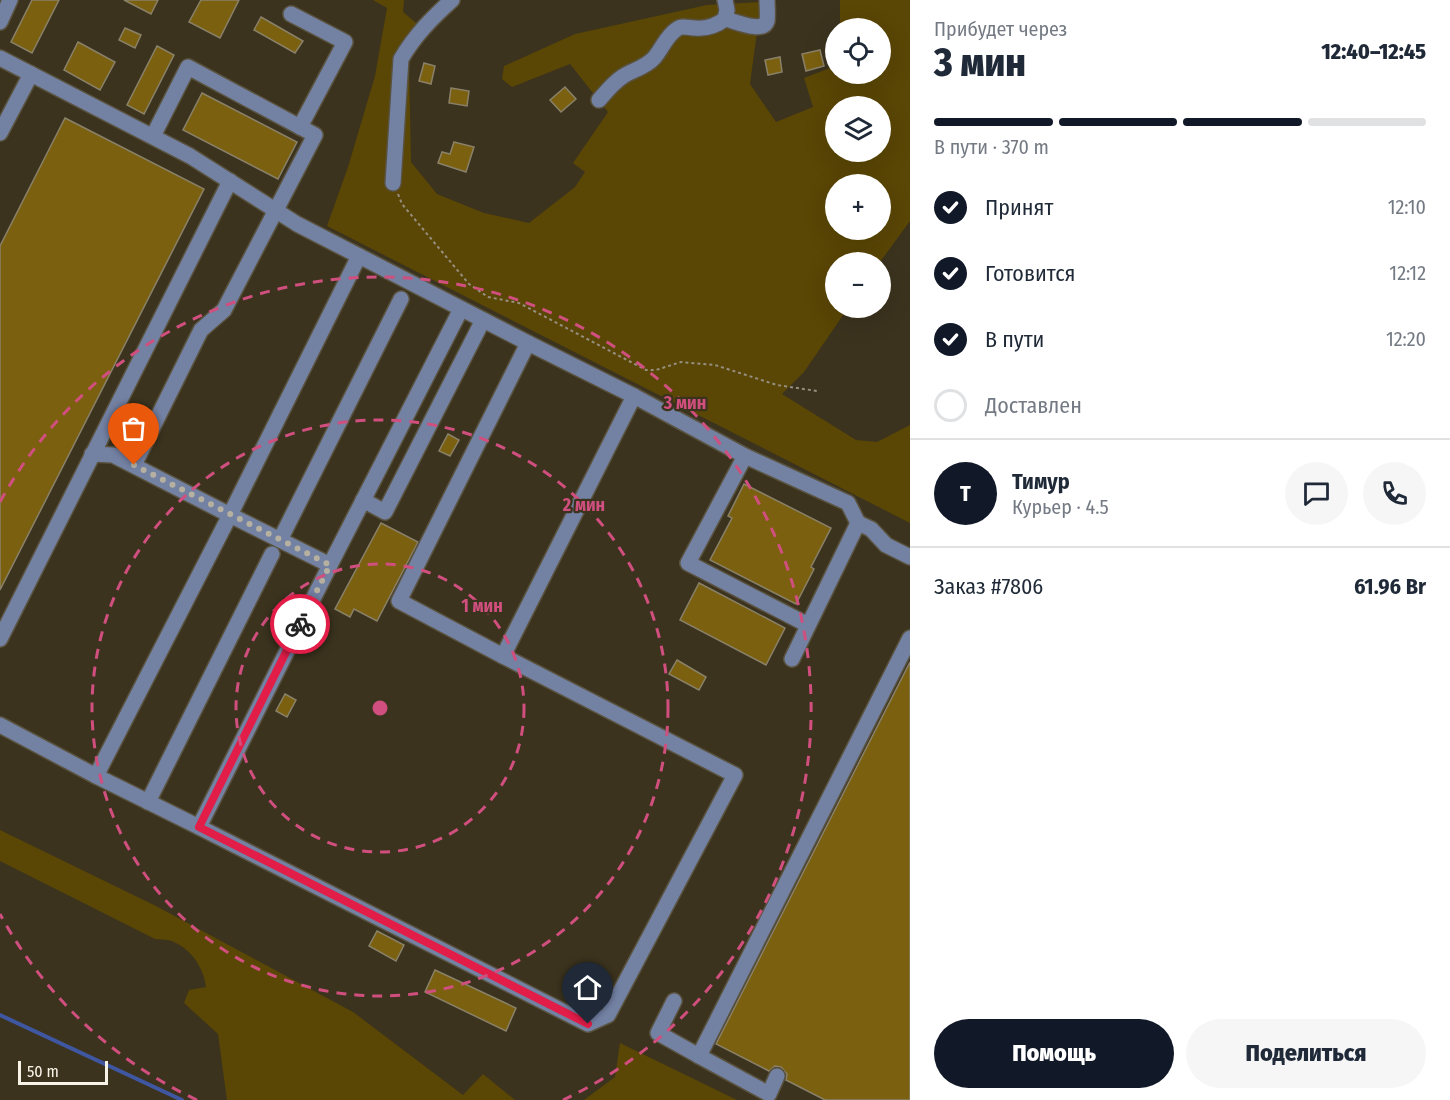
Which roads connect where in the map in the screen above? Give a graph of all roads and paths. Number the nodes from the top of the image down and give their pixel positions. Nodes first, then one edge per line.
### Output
1 (10, 0) edge
2 (452, 0) edge
3 (725, 0) edge
4 (767, 0) edge
5 (291, 14) dead end
6 (725, 19) junction
7 (0, 22) edge
8 (0, 58) edge
9 (31, 74) junction
10 (599, 100) dead end
11 (300, 127) junction
12 (0, 133) edge
13 (153, 136) junction
14 (230, 181) junction
15 (393, 183) joint
16 (275, 210) junction
17 (359, 256) junction
18 (401, 299) dead end
19 (461, 309) junction
20 (483, 320) junction
21 (528, 343) junction
22 (817, 390) dead end
23 (634, 396) junction
24 (92, 454) junction
25 (744, 456) junction
26 (134, 465) junction
27 (363, 500) junction
28 (230, 515) junction
29 (858, 523) junction
30 (276, 547) junction
31 (910, 557) edge
32 (330, 565) junction
33 (808, 625) junction
34 (910, 638) edge
35 (0, 639) edge
36 (504, 656) junction
37 (792, 659) dead end
38 (0, 725) edge
39 (96, 776) junction
40 (148, 802) junction
41 (199, 827) junction
42 (674, 1001) dead end
43 (699, 1056) junction
44 (777, 1076) dead end
45 (775, 1097) edge

1 - 7 street
2 - 15 street
3 - 6 street
4 - 6 street
5 - 11 street
6 - 10 street
8 - 9 street
9 - 12 street
9 - 13 street
11 - 13 street
11 - 16 street
13 - 14 street
14 - 16 street
14 - 24 street
15 - 22 path
16 - 17 street
16 - 26 street
17 - 19 street
17 - 28 street
18 - 30 street
19 - 20 street
19 - 27 street
20 - 21 street
20 - 27 street
21 - 23 street
21 - 36 street
23 - 25 street
23 - 36 street
24 - 26 street
24 - 35 street
25 - 29 street
25 - 33 street
26 - 28 street
27 - 32 street
28 - 30 street
28 - 39 street
29 - 31 street
29 - 33 street
30 - 32 street
30 - 40 street
32 - 41 street
33 - 37 street
34 - 43 street
36 - 41 street
38 - 39 street
39 - 40 street
40 - 41 street
42 - 43 street
43 - 45 street
44 - 45 street

